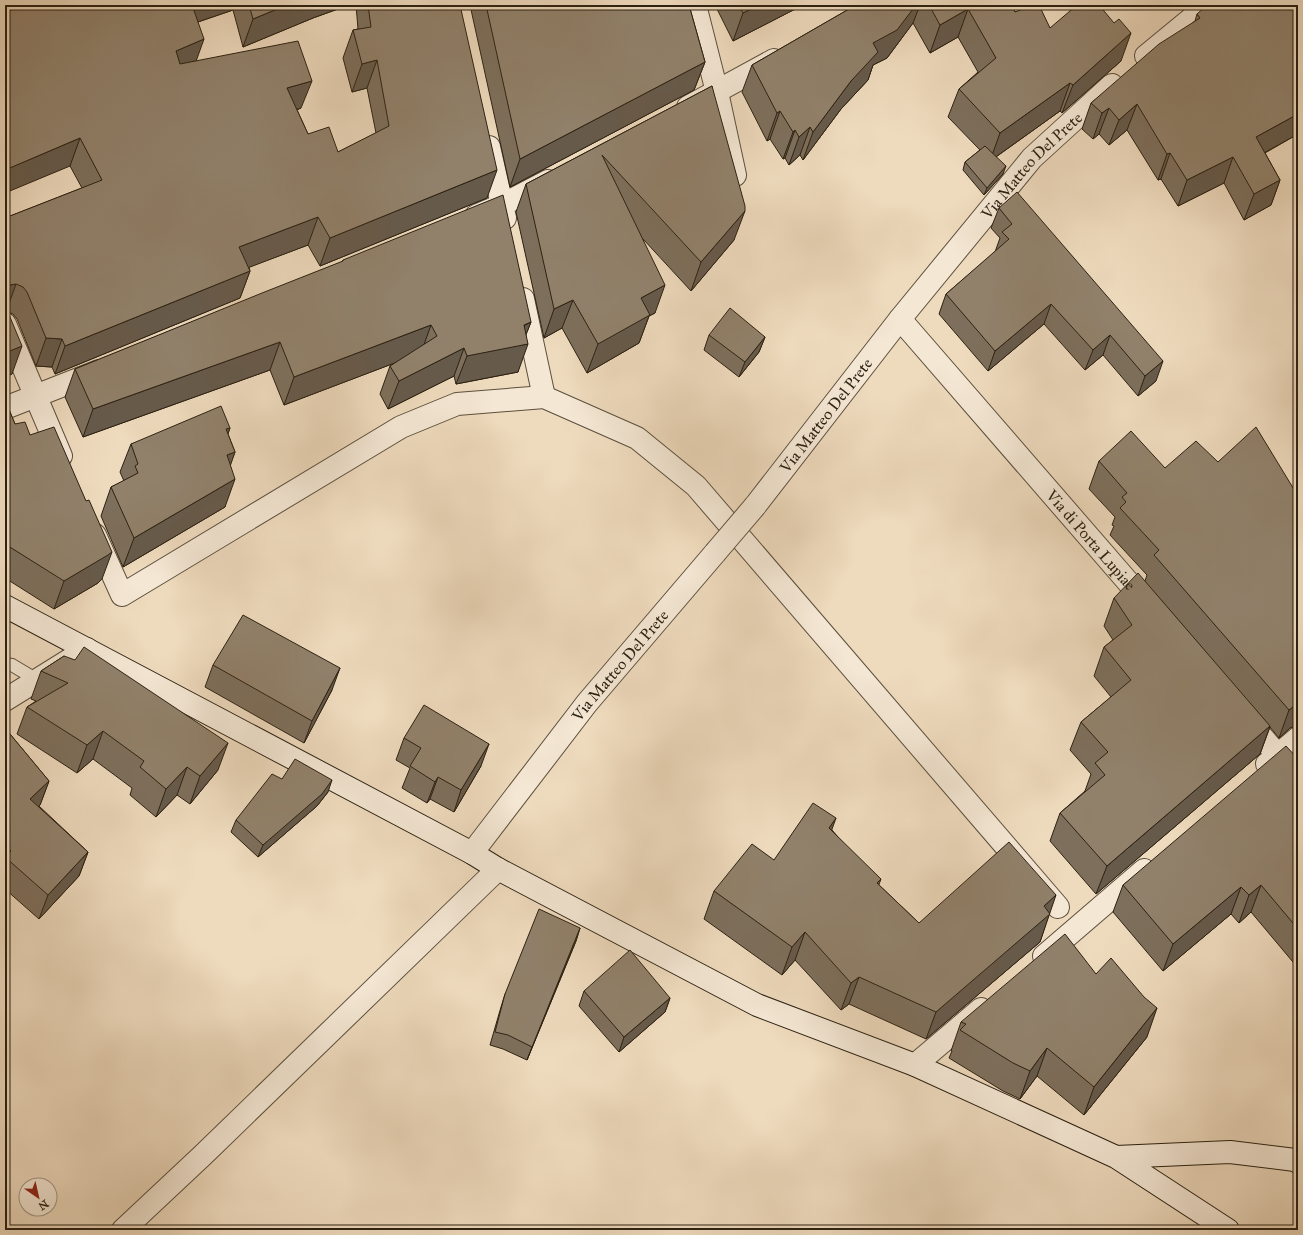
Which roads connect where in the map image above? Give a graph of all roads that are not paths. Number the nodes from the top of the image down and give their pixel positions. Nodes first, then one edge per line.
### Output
1 (12, 5) edge
2 (695, 5) edge
3 (1208, 5) edge
4 (5, 8) edge
5 (793, 49) edge
6 (717, 92) junction
7 (668, 118) edge
8 (485, 128) edge
9 (564, 172) edge
10 (739, 195) edge
11 (502, 205) junction
12 (458, 223) edge
13 (509, 236) edge
14 (519, 282) edge
15 (900, 319) junction
16 (5, 324) edge
17 (115, 364) edge
18 (35, 397) junction
19 (544, 397) junction
20 (5, 408) edge
21 (69, 475) edge
22 (88, 517) edge
23 (5, 606) edge
24 (1159, 618) edge
25 (87, 649) junction
26 (5, 664) edge
27 (37, 680) junction
28 (5, 700) edge
29 (1231, 701) edge
30 (1298, 738) edge
31 (1278, 755) junction
32 (1254, 776) edge
33 (1298, 779) edge
34 (472, 853) junction
35 (1158, 858) edge
36 (498, 869) junction
37 (1058, 907) dead end
38 (1031, 967) edge
39 (994, 998) edge
40 (915, 1065) junction
41 (1116, 1157) junction
42 (1298, 1162) edge
43 (124, 1230) edge
44 (1228, 1230) edge

1 - 4 street
2 - 6 street
3 - 15 street, Via Matteo Del Prete
5 - 6 street
6 - 7 street
6 - 10 street
8 - 11 street
9 - 11 street
11 - 12 street
11 - 13 street
14 - 19 street
15 - 24 street, Via di Porta Lupiae
15 - 34 street, Via Matteo Del Prete, bridge
16 - 18 street
17 - 18 street
18 - 20 street
18 - 21 street
19 - 22 street
19 - 37 street
23 - 25 street
25 - 27 street
25 - 34 street
26 - 27 lane
27 - 28 street
29 - 31 street
30 - 31 street
31 - 32 street
31 - 33 street
34 - 36 street
35 - 38 street
36 - 40 street
36 - 43 street
39 - 40 street
40 - 41 street
41 - 42 street
41 - 44 street

